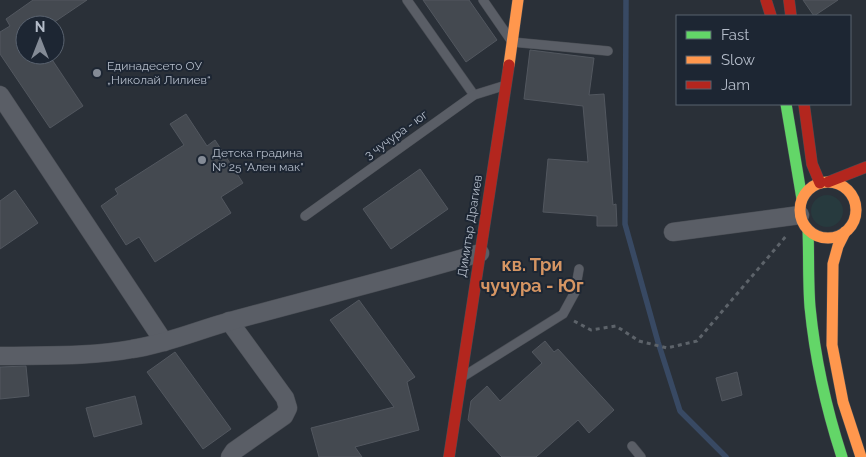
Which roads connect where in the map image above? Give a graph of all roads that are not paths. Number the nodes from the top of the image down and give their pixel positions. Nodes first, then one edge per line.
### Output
1 (408, 0) edge
2 (483, 0) edge
3 (518, 0) edge
4 (766, 0) edge
5 (789, 0) edge
6 (771, 15) edge
7 (791, 15) edge
8 (512, 42) junction
9 (608, 51) dead end
10 (506, 85) junction
11 (474, 95) junction
12 (0, 96) edge
13 (786, 105) edge
14 (804, 105) edge
15 (866, 167) edge
16 (824, 183) junction
17 (866, 193) edge
18 (856, 209) junction
19 (799, 215) junction
20 (304, 216) dead end
21 (673, 232) dead end
22 (845, 232) junction
23 (480, 253) junction
24 (579, 269) dead end
25 (229, 321) junction
26 (164, 342) junction
27 (0, 356) edge
28 (459, 378) junction
29 (632, 446) dead end
30 (230, 457) edge
31 (449, 457) edge
32 (641, 457) edge
33 (842, 457) edge
34 (861, 457) edge

1 - 11 lane
2 - 8 lane
3 - 8 main road, Димитър Драгиев
4 - 6 main road
5 - 7 main road
8 - 9 lane
8 - 10 main road, Димитър Драгиев
10 - 11 lane, 3 чучура - юг
10 - 23 main road, Димитър Драгиев
11 - 20 lane, 3 чучура - юг
12 - 26 street
13 - 19 main road
14 - 16 main road
15 - 16 main road
16 - 18 main road
16 - 19 main road
17 - 18 main road
18 - 22 main road
19 - 21 street
19 - 22 main road
19 - 33 main road
22 - 34 main road
23 - 25 street
23 - 28 main road, Димитър Драгиев
24 - 28 lane
25 - 26 street
25 - 30 street
26 - 27 street
28 - 31 main road, Димитър Драгиев
29 - 32 lane

